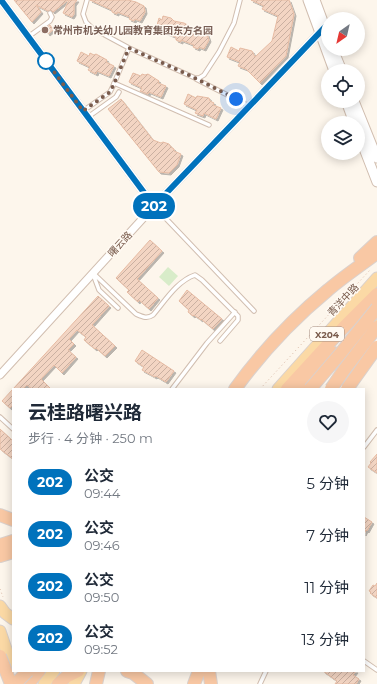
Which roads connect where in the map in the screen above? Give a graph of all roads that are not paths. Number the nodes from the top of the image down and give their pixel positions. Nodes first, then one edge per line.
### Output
1 (1, 0) edge
2 (87, 0) edge
3 (240, 0) edge
4 (308, 0) edge
5 (315, 0) edge
6 (50, 13) dead end
7 (321, 21) edge
8 (321, 26) edge
9 (321, 35) edge
10 (28, 37) junction
11 (129, 48) junction
12 (195, 78) junction
13 (114, 83) junction
14 (119, 92) dead end
15 (249, 106) junction
16 (357, 108) edge
17 (83, 111) junction
18 (88, 117) junction
19 (209, 125) dead end
20 (365, 151) edge
21 (377, 158) edge
22 (377, 182) edge
23 (154, 206) junction
24 (377, 242) edge
25 (377, 253) edge
26 (93, 273) junction
27 (374, 273) edge
28 (328, 290) junction
29 (377, 294) edge
30 (377, 307) edge
31 (118, 308) dead end
32 (254, 311) dead end
33 (234, 312) junction
34 (377, 318) edge
35 (377, 327) edge
36 (377, 334) edge
37 (220, 341) dead end
38 (377, 347) edge
39 (351, 348) junction
40 (353, 362) junction
41 (250, 369) junction
42 (0, 375) edge
43 (173, 388) edge
44 (232, 388) edge
45 (236, 388) edge
46 (279, 388) edge
47 (288, 388) edge
48 (301, 388) edge
49 (309, 388) edge
50 (309, 388) edge
51 (319, 388) edge
52 (332, 388) edge
53 (332, 388) edge
54 (348, 388) edge
55 (0, 417) edge
56 (12, 428) edge
57 (377, 430) edge
58 (365, 447) edge
59 (0, 515) edge
60 (12, 520) edge
61 (12, 541) edge
62 (0, 545) edge
63 (12, 552) edge
64 (0, 556) edge
65 (0, 606) edge
66 (12, 618) edge
67 (0, 631) edge
68 (0, 656) edge
69 (365, 662) edge
70 (12, 664) edge
71 (12, 670) edge
72 (377, 670) edge
73 (60, 672) edge
74 (76, 672) edge
75 (80, 672) edge
76 (99, 672) edge
77 (130, 672) edge
78 (199, 672) edge
79 (209, 672) edge
80 (266, 672) edge
81 (49, 679) edge
82 (28, 684) edge
83 (74, 684) edge
84 (96, 684) edge
85 (147, 684) edge
86 (194, 684) edge
87 (211, 684) edge
88 (260, 684) edge

1 - 10 street
2 - 11 lane
3 - 12 lane
4 - 8 street
5 - 7 street
6 - 10 lane
9 - 15 street, 曙云路
10 - 17 street
11 - 12 lane
11 - 13 lane
12 - 15 lane
13 - 17 lane
13 - 19 lane
14 - 18 lane
15 - 23 street, 曙云路
16 - 21 street
17 - 18 street
18 - 23 street
20 - 22 street
23 - 26 street, 曙云路
23 - 32 lane
24 - 28 highway
25 - 28 highway
26 - 31 lane
26 - 33 lane
26 - 42 street, 曙云路
27 - 46 main road, 青洋中路 / X204
28 - 41 highway
29 - 47 highway
30 - 48 highway, bridge
30 - 49 highway, bridge
33 - 37 lane
33 - 43 lane
34 - 39 main road, X204
34 - 40 main road
35 - 53 highway, bridge
36 - 40 main road
38 - 54 highway, bridge
39 - 50 main road, X204
39 - 51 highway
40 - 52 main road
41 - 44 highway
41 - 45 highway
55 - 56 lane
57 - 58 lane
59 - 60 highway
61 - 62 highway
63 - 64 highway
65 - 66 main road
67 - 70 main road
68 - 71 highway, bridge
69 - 72 lane
73 - 81 highway
74 - 81 highway
75 - 83 main road
76 - 84 highway
77 - 85 highway
78 - 86 highway
79 - 87 highway
80 - 88 lane
81 - 82 highway

